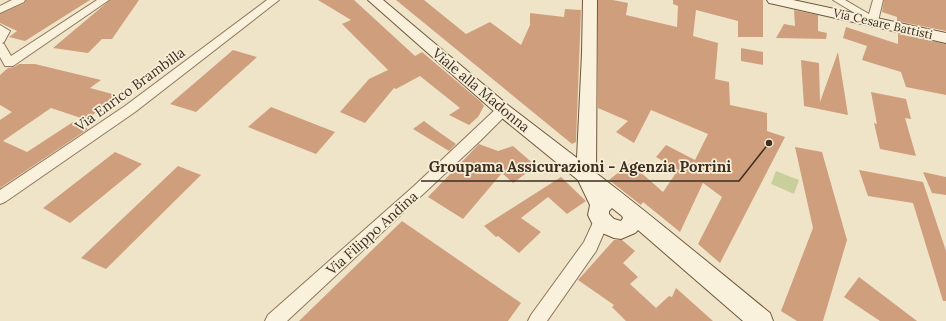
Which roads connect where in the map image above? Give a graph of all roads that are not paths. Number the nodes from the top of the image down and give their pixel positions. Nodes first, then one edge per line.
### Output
1 (20, 0) edge
2 (104, 0) edge
3 (274, 0) edge
4 (375, 0) edge
5 (590, 0) edge
6 (774, 0) edge
7 (838, 0) edge
8 (878, 0) edge
9 (0, 10) edge
10 (873, 22) junction
11 (0, 28) edge
12 (946, 38) edge
13 (0, 40) edge
14 (0, 46) edge
15 (503, 110) junction
16 (560, 154) junction
17 (588, 154) junction
18 (587, 178) junction
19 (0, 198) edge
20 (616, 216) junction
21 (274, 321) edge
22 (536, 321) edge
23 (761, 321) edge

1 - 9 street
2 - 14 street
3 - 19 street, Via Enrico Brambilla
4 - 15 street, Viale alla Madonna
5 - 17 street
6 - 10 street, Via Cesare Battisti
7 - 10 street
8 - 10 street
10 - 12 street, Via Cesare Battisti
11 - 13 street
15 - 16 street, Viale alla Madonna
15 - 21 street, Via Filippo Andina
16 - 17 street
16 - 18 street, Viale alla Madonna
17 - 18 street
18 - 20 street, Viale alla Madonna
20 - 22 street
20 - 23 street

